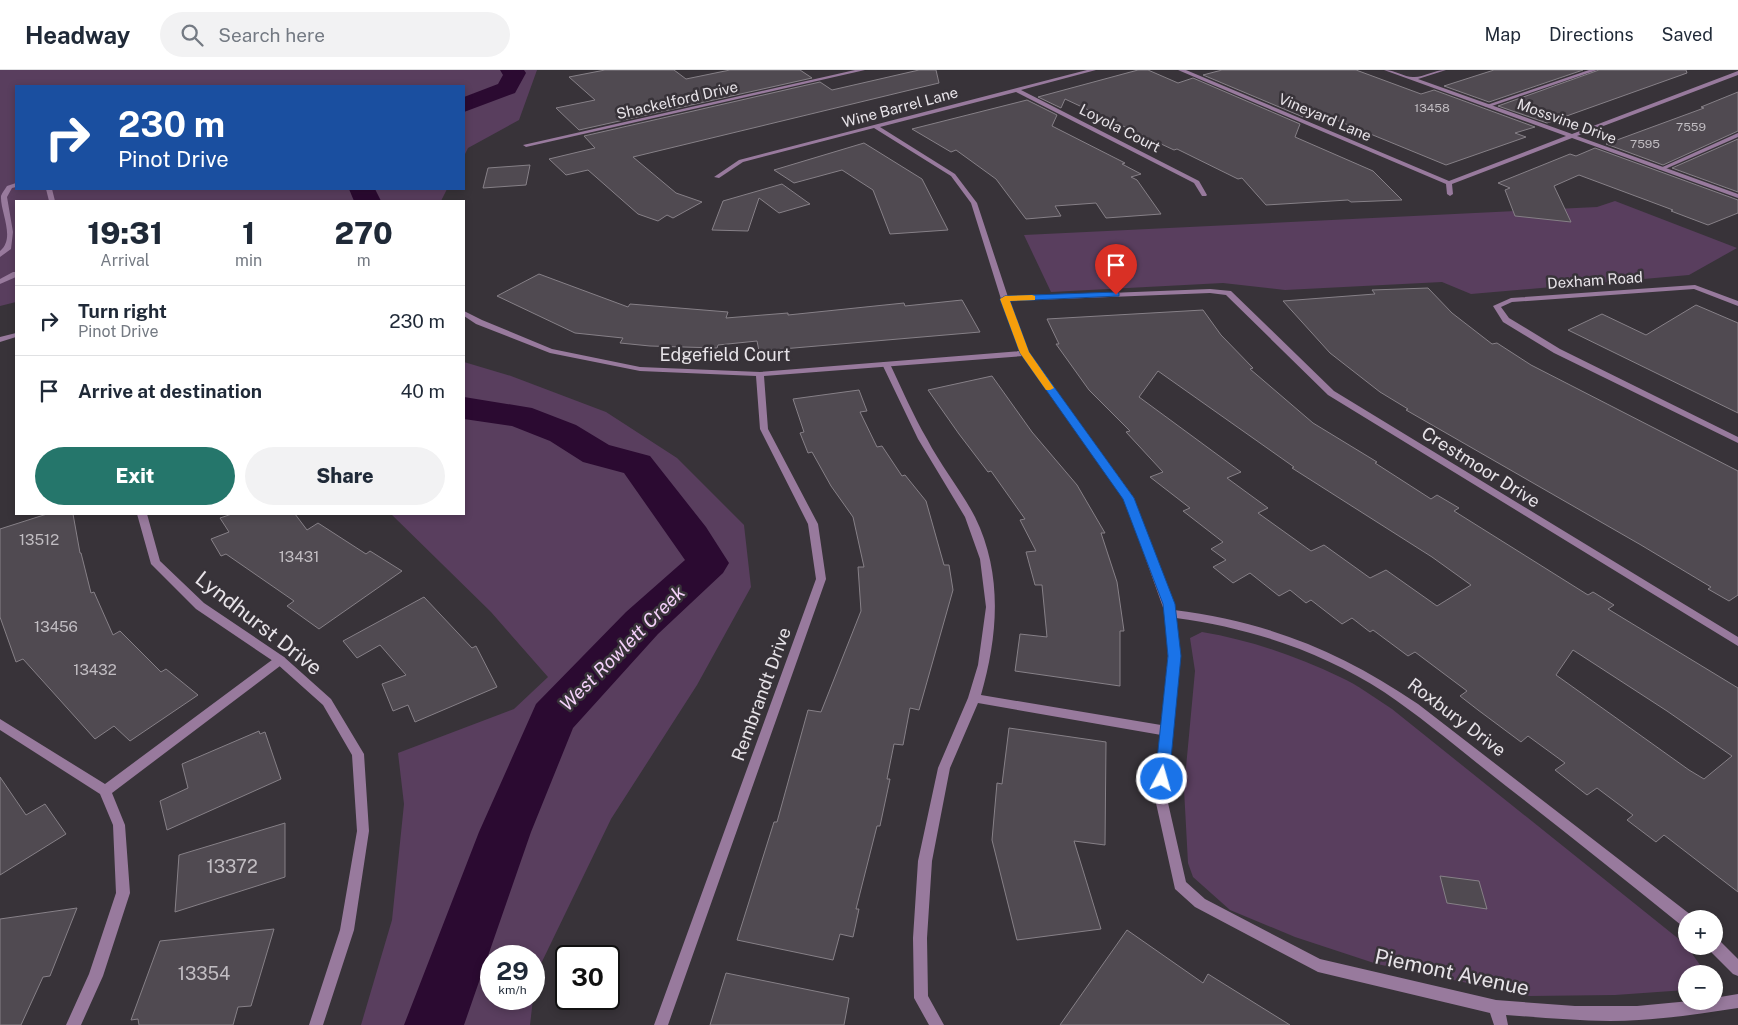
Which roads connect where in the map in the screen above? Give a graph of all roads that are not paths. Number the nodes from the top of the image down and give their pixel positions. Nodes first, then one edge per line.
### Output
1 (862, 70) edge
2 (1181, 70) edge
3 (1387, 70) edge
4 (1444, 70) edge
5 (1594, 70) edge
6 (1088, 71) edge
7 (1738, 72) edge
8 (1413, 80) junction
9 (1017, 90) junction
10 (1488, 106) junction
11 (874, 126) junction
12 (1738, 135) edge
13 (1570, 136) junction
14 (526, 145) dead end
15 (1661, 169) junction
16 (717, 177) dead end
17 (1449, 183) junction
18 (15, 186) edge
19 (1450, 194) dead end
20 (1204, 195) dead end
21 (1738, 196) edge
22 (0, 254) edge
23 (15, 274) edge
24 (0, 282) edge
25 (1005, 299) junction
26 (1738, 304) edge
27 (465, 314) edge
28 (15, 335) edge
29 (0, 340) edge
30 (1025, 353) junction
31 (886, 364) junction
32 (760, 374) junction
33 (1738, 440) edge
34 (142, 515) edge
35 (1170, 613) junction
36 (1738, 642) edge
37 (280, 660) junction
38 (974, 698) junction
39 (0, 724) edge
40 (1167, 731) junction
41 (106, 791) junction
42 (1678, 914) edge
43 (1723, 954) edge
44 (1738, 969) edge
45 (1738, 1001) edge
46 (1496, 1007) junction
47 (73, 1025) edge
48 (316, 1025) edge
49 (661, 1025) edge
50 (938, 1025) edge
51 (1501, 1025) edge

1 - 14 street, Shackelford Drive
2 - 17 street, Vineyard Lane
3 - 8 street, Mossvine Drive
4 - 8 street
5 - 10 street
6 - 9 street, Wine Barrel Lane
7 - 13 street
8 - 10 street, Mossvine Drive
9 - 11 street, Wine Barrel Lane
9 - 20 street, Loyola Court
10 - 13 street, Mossvine Drive
11 - 16 street, Wine Barrel Lane
11 - 25 street
12 - 15 street
13 - 15 street, Mossvine Drive
13 - 17 street
15 - 21 street, Mossvine Drive
17 - 19 street
18 - 22 street
23 - 24 street
25 - 30 street
25 - 36 street, Crestmoor Drive
26 - 33 street, Dexham Road
27 - 32 street, Edgefield Court
28 - 29 street
30 - 31 street, Edgefield Court
30 - 35 street
31 - 32 street, Edgefield Court
31 - 38 street
32 - 49 street, Rembrandt Drive
34 - 37 street, Lyndhurst Drive
35 - 40 street
35 - 42 street, Roxbury Drive
37 - 41 street
37 - 48 street, Lyndhurst Drive
38 - 40 street
38 - 50 street
39 - 41 street
40 - 46 street, Piemont Avenue
41 - 47 street
43 - 44 street
45 - 46 street, Piemont Avenue
46 - 51 street

